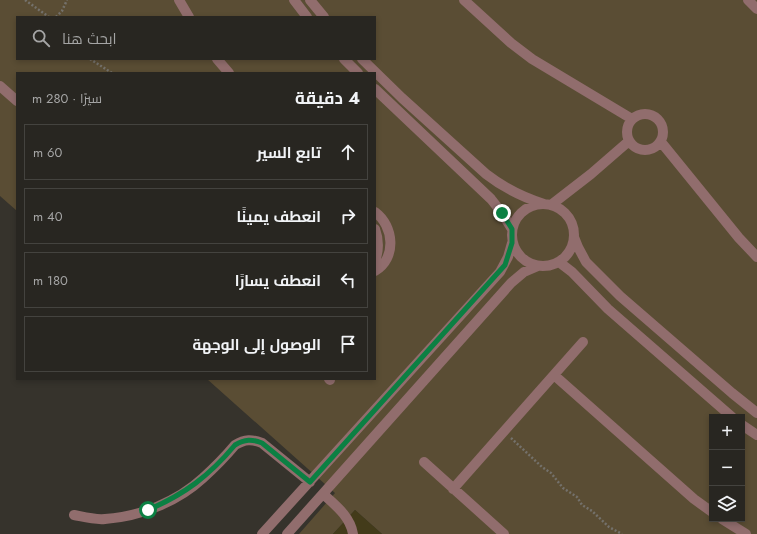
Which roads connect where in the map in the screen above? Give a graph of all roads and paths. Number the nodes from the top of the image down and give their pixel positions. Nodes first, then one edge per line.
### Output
1 (25, 0) edge
2 (67, 0) edge
3 (179, 0) edge
4 (294, 0) edge
5 (310, 0) edge
6 (464, 0) edge
7 (48, 16) edge
8 (57, 16) edge
9 (188, 16) edge
10 (306, 16) edge
11 (323, 16) edge
12 (92, 60) edge
13 (218, 60) edge
14 (345, 60) edge
15 (363, 60) edge
16 (110, 72) edge
17 (228, 72) edge
18 (357, 72) edge
19 (375, 72) edge
20 (376, 73) edge
21 (0, 86) edge
22 (376, 90) edge
23 (16, 100) edge
24 (632, 119) junction
25 (629, 141) junction
26 (660, 142) junction
27 (547, 204) junction
28 (376, 213) edge
29 (512, 229) junction
30 (376, 232) edge
31 (574, 237) junction
32 (512, 243) junction
33 (757, 257) edge
34 (376, 258) edge
35 (559, 262) junction
36 (538, 266) junction
37 (376, 270) edge
38 (583, 342) dead end
39 (554, 375) junction
40 (757, 413) edge
41 (729, 414) edge
42 (745, 426) edge
43 (505, 431) junction
44 (757, 435) edge
45 (424, 462) dead end
46 (310, 482) junction
47 (454, 489) junction
48 (323, 494) junction
49 (709, 510) edge
50 (74, 515) dead end
51 (727, 522) edge
52 (262, 534) edge
53 (287, 534) edge
54 (353, 534) edge
55 (504, 534) edge
56 (622, 534) edge
57 (746, 534) edge

1 - 7 path
2 - 8 path
3 - 9 street
4 - 10 street
5 - 11 street
6 - 24 street
12 - 16 path
13 - 17 street
14 - 18 street
15 - 19 street
20 - 27 street
21 - 23 street
22 - 29 street
24 - 25 street
24 - 26 street
25 - 26 street
25 - 27 street
26 - 33 street
27 - 29 street
27 - 31 street
28 - 37 street
29 - 32 street
30 - 34 street
31 - 35 street
31 - 40 street
32 - 36 street
32 - 46 street
35 - 36 street
35 - 41 street
36 - 48 street
38 - 39 street
39 - 43 street
39 - 49 street
42 - 44 street
43 - 47 street
43 - 56 path
45 - 47 street
46 - 50 street
46 - 52 street
47 - 55 street
48 - 53 street
48 - 54 street
51 - 57 street

